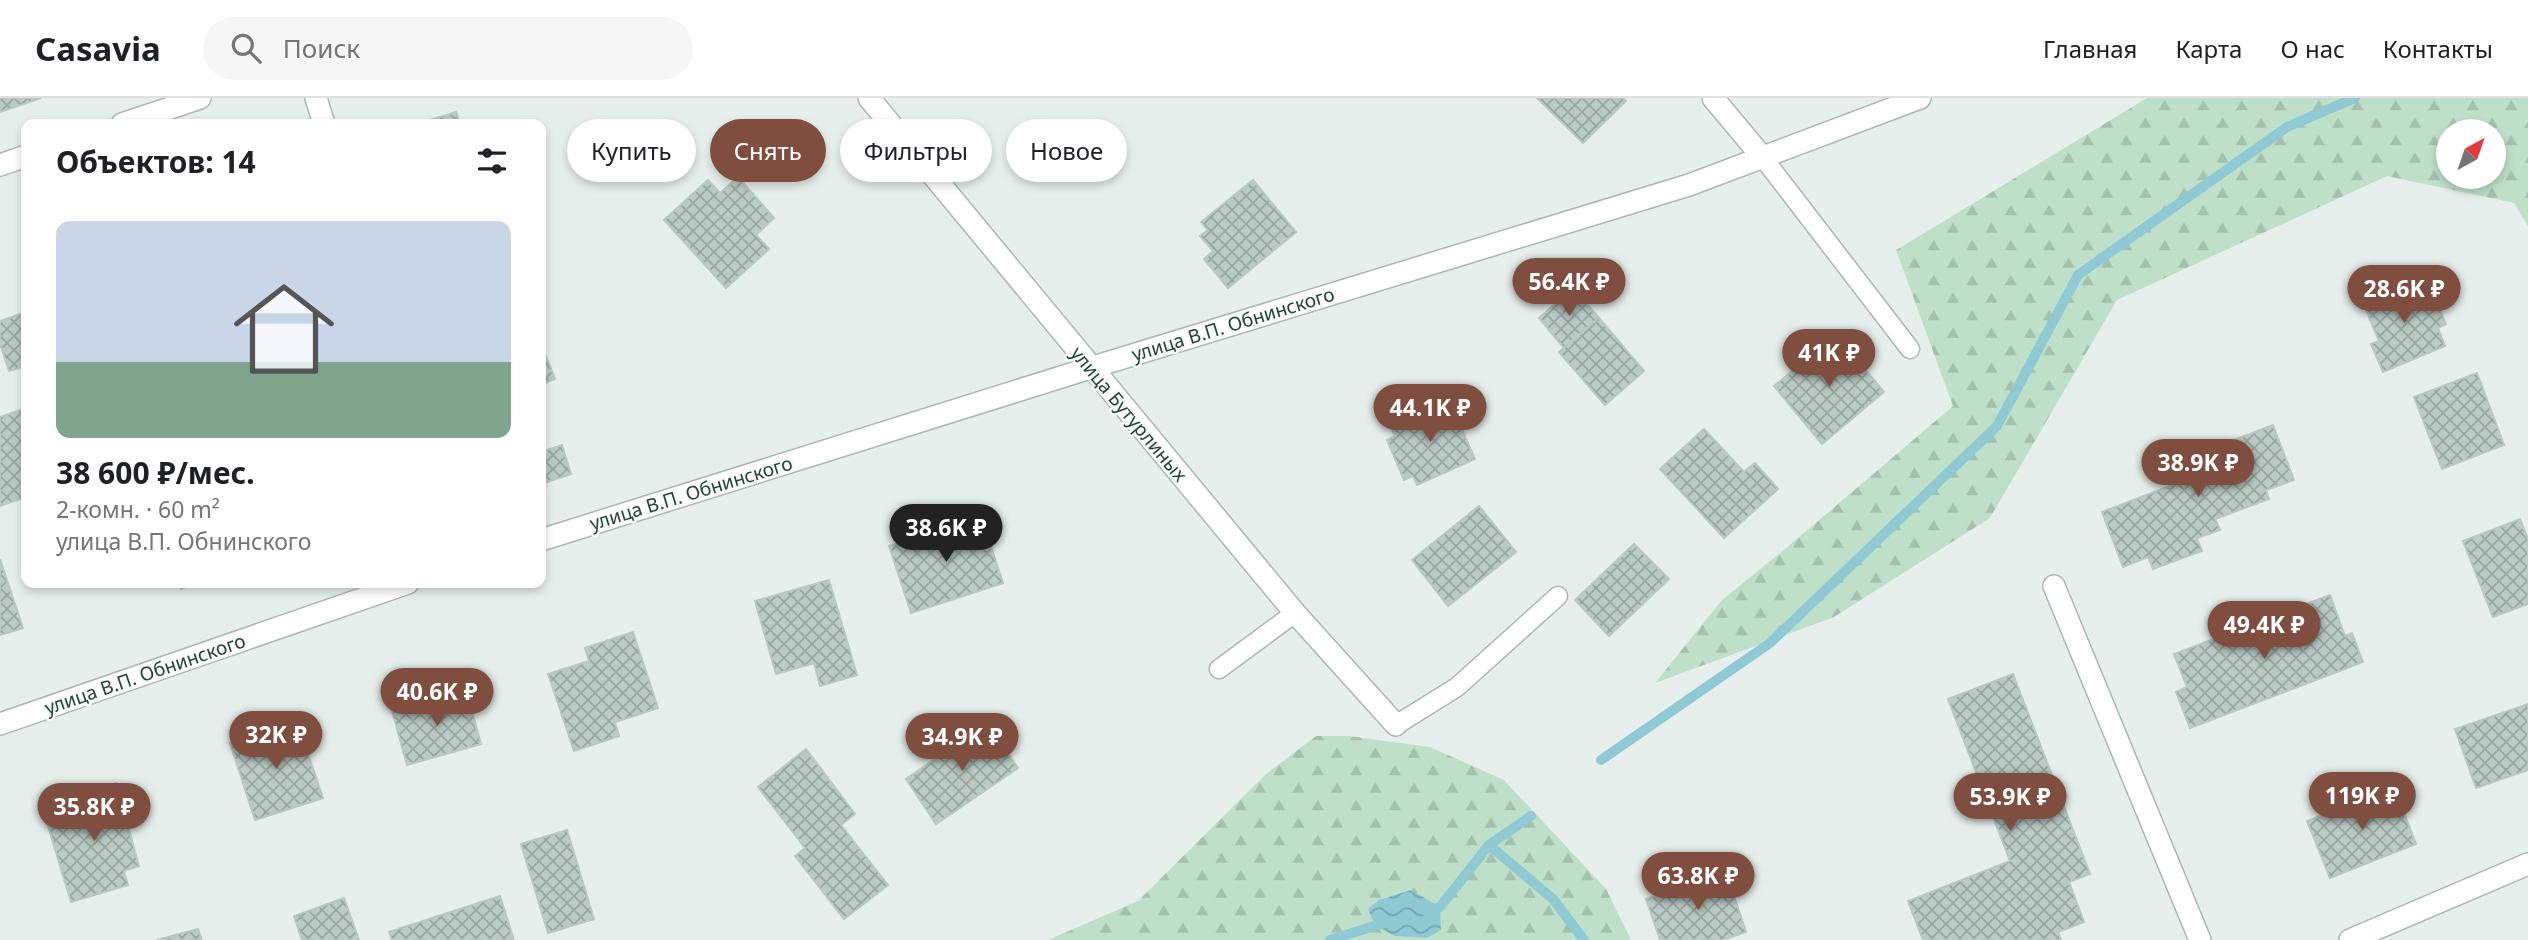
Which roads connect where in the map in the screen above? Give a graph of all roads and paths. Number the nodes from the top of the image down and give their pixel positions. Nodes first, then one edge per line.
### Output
1 (200, 98) edge
2 (316, 98) edge
3 (869, 98) edge
4 (1713, 98) edge
5 (1920, 98) edge
6 (137, 119) edge
7 (322, 119) edge
8 (21, 158) edge
9 (1764, 159) junction
10 (0, 165) edge
11 (1910, 349) dead end
12 (1090, 368) junction
13 (546, 538) edge
14 (2054, 586) dead end
15 (394, 588) edge
16 (1558, 596) dead end
17 (1295, 613) junction
18 (1219, 669) dead end
19 (0, 724) edge
20 (1396, 725) joint
21 (2528, 864) edge
22 (2200, 940) edge
23 (2350, 940) edge

1 - 6 street
2 - 7 street
3 - 12 street, улица Бутурлиных
4 - 9 street
5 - 9 street, улица В.П. Обнинского
8 - 10 street
9 - 11 lane
9 - 12 street, улица В.П. Обнинского
12 - 13 street, улица В.П. Обнинского
12 - 17 street, улица Бутурлиных
14 - 22 street
15 - 19 street, улица В.П. Обнинского
16 - 20 lane
17 - 18 lane
17 - 20 street, улица Бутурлиных
21 - 23 street

